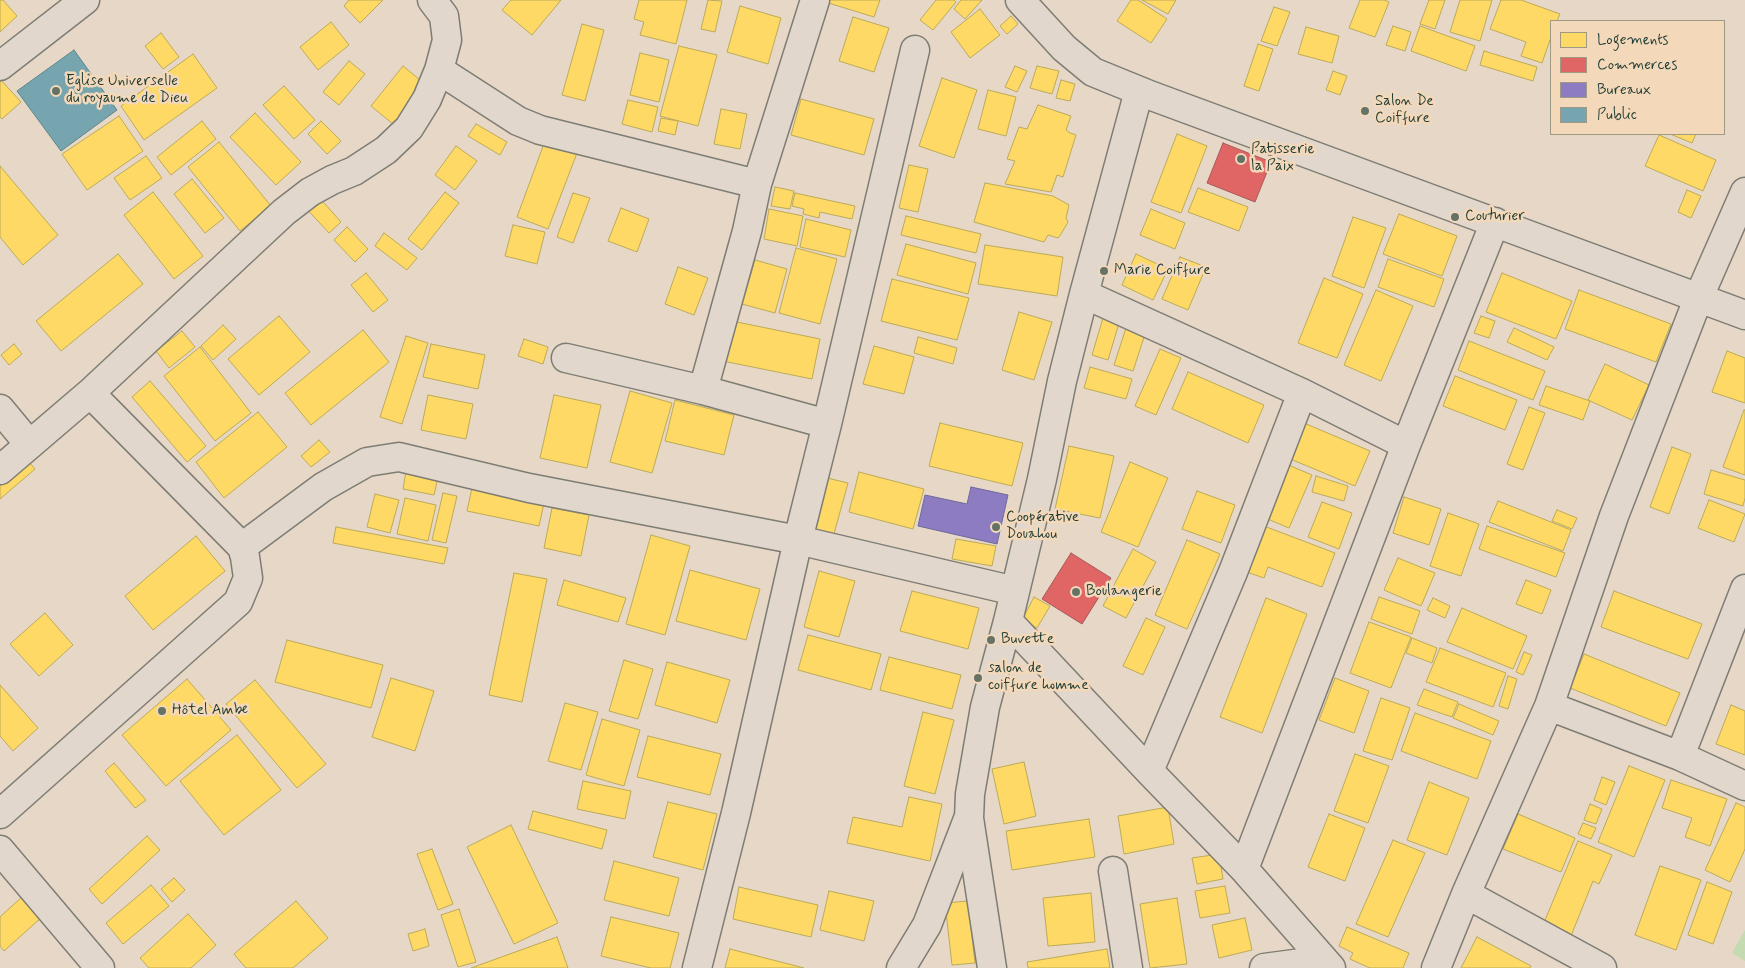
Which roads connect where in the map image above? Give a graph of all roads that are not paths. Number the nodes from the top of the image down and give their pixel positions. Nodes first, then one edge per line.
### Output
1 (85, 0) edge
2 (432, 0) edge
3 (815, 0) edge
4 (1020, 0) edge
5 (914, 50) dead end
6 (0, 66) edge
7 (439, 70) junction
8 (1139, 91) junction
9 (757, 184) junction
10 (1745, 192) edge
11 (1495, 222) junction
12 (1084, 294) junction
13 (1698, 299) junction
14 (1745, 315) edge
15 (566, 358) dead end
16 (703, 390) junction
17 (1302, 392) junction
18 (90, 393) junction
19 (0, 410) edge
20 (827, 424) junction
21 (29, 444) junction
22 (1406, 445) junction
23 (0, 470) edge
24 (798, 540) junction
25 (242, 547) junction
26 (1745, 588) edge
27 (1015, 591) junction
28 (1008, 621) junction
29 (1549, 706) junction
30 (1680, 756) junction
31 (1149, 771) junction
32 (1745, 786) edge
33 (0, 814) edge
34 (969, 818) junction
35 (0, 850) edge
36 (1244, 869) junction
37 (1113, 871) dead end
38 (1466, 894) junction
39 (1328, 964) edge
40 (100, 968) edge
41 (697, 968) edge
42 (901, 968) edge
43 (992, 968) edge
44 (1128, 968) edge
45 (1264, 968) edge
46 (1436, 968) edge
47 (1602, 968) edge

1 - 6 street
2 - 7 street
3 - 9 street
4 - 8 street
5 - 20 street
7 - 9 street
7 - 18 street
8 - 11 street
8 - 12 street
9 - 16 street
10 - 13 street
11 - 13 street
11 - 22 street
12 - 17 street
12 - 27 street
13 - 14 street
13 - 29 street
15 - 16 street
16 - 20 street
17 - 22 street
17 - 31 street
18 - 21 street
18 - 25 street
19 - 21 street
20 - 24 street
21 - 23 street
22 - 36 street
24 - 25 street
24 - 27 street
24 - 41 street
25 - 33 street
26 - 30 street
27 - 28 street
28 - 31 street
28 - 34 street
29 - 30 street
29 - 38 street
30 - 32 street
31 - 36 street
34 - 42 street
34 - 43 street
35 - 40 street
36 - 39 street
37 - 44 street
38 - 46 street
38 - 47 street
39 - 45 street

